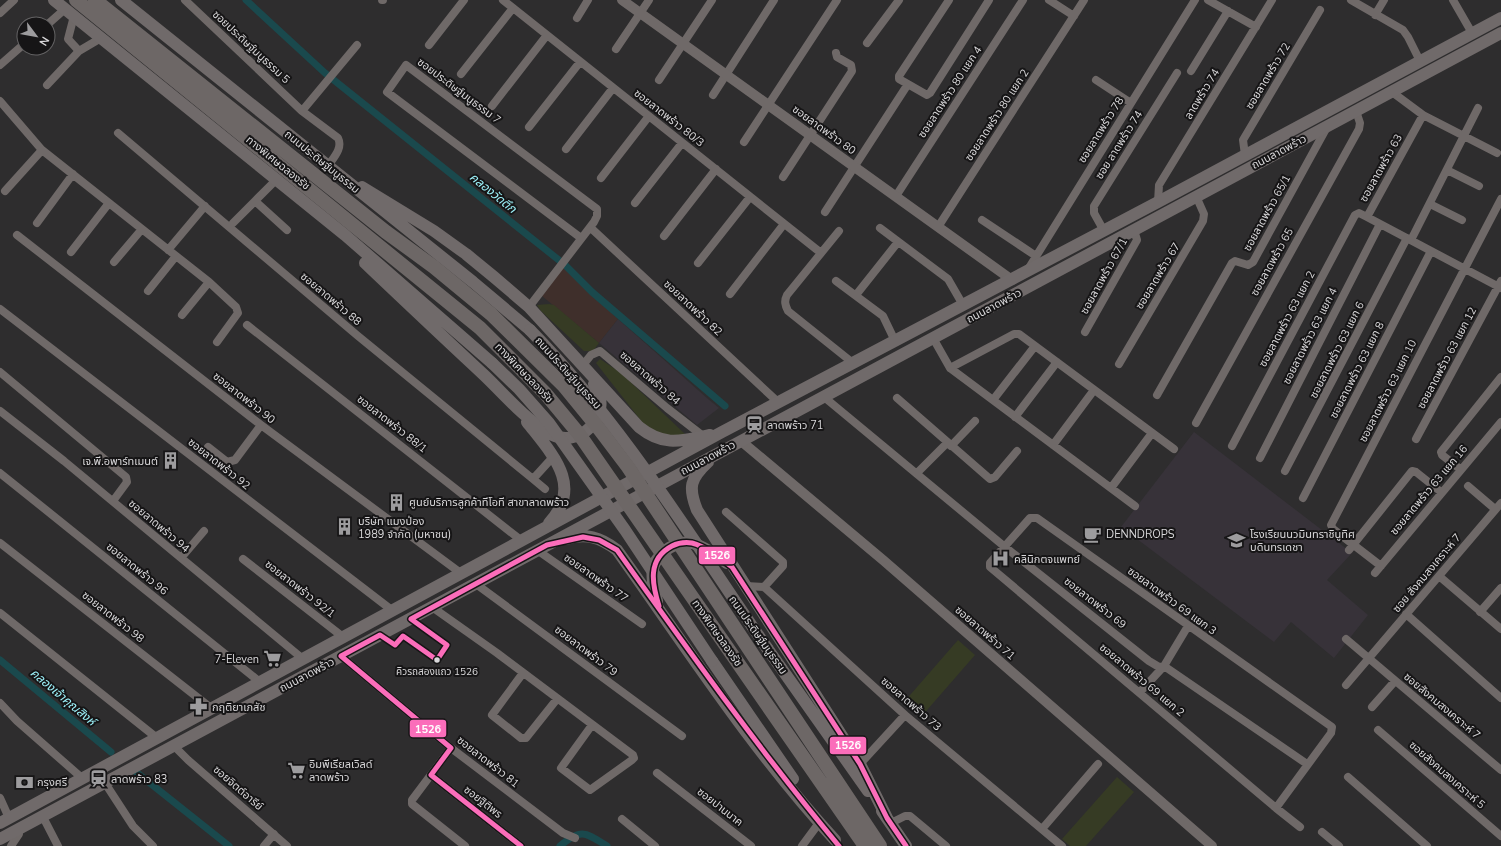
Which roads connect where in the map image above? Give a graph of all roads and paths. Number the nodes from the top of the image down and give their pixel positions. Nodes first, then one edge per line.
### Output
1 (14, 0) edge
2 (54, 0) edge
3 (76, 0) edge
4 (95, 0) edge
5 (121, 0) edge
6 (185, 0) edge
7 (464, 0) edge
8 (503, 0) edge
9 (588, 0) edge
10 (622, 0) edge
11 (649, 0) edge
12 (712, 0) edge
13 (774, 0) edge
14 (837, 0) edge
15 (899, 0) edge
16 (949, 0) edge
17 (989, 0) edge
18 (1023, 0) edge
19 (1049, 0) edge
20 (1084, 0) edge
21 (1195, 0) edge
22 (1208, 0) edge
23 (1272, 0) edge
24 (1351, 0) edge
25 (1384, 0) edge
26 (1453, 0) edge
27 (513, 8) junction
28 (1320, 10) dead end
29 (1228, 11) junction
30 (0, 12) edge
31 (70, 13) junction
32 (640, 13) junction
33 (1375, 15) junction
34 (1074, 16) junction
35 (577, 18) dead end
36 (1501, 18) edge
37 (56, 20) edge
38 (1256, 27) junction
39 (1472, 33) junction
40 (1501, 33) edge
41 (546, 35) junction
42 (101, 38) junction
43 (867, 43) dead end
44 (683, 44) junction
45 (357, 45) dead end
46 (429, 45) dead end
47 (616, 49) dead end
48 (16, 51) edge
49 (79, 51) junction
50 (836, 53) dead end
51 (1420, 61) junction
52 (580, 62) junction
53 (0, 65) edge
54 (1191, 71) dead end
55 (1177, 73) dead end
56 (461, 74) dead end
57 (726, 75) junction
58 (659, 80) dead end
59 (1096, 80) dead end
60 (908, 84) junction
61 (47, 85) dead end
62 (613, 88) junction
63 (1392, 92) junction
64 (713, 95) dead end
65 (0, 101) edge
66 (1131, 103) junction
67 (768, 105) junction
68 (492, 106) dead end
69 (1478, 108) dead end
70 (302, 111) junction
71 (1356, 111) junction
72 (1423, 115) junction
73 (649, 116) junction
74 (1327, 126) junction
75 (529, 127) dead end
76 (118, 133) dead end
77 (810, 135) junction
78 (1463, 136) junction
79 (744, 142) dead end
80 (682, 143) junction
81 (566, 149) dead end
82 (42, 150) junction
83 (1497, 153) dead end
84 (1245, 155) junction
85 (328, 166) junction
86 (854, 166) junction
87 (716, 169) junction
88 (1447, 170) junction
89 (73, 174) junction
90 (339, 174) junction
91 (783, 177) dead end
92 (601, 178) dead end
93 (276, 180) junction
94 (1478, 186) dead end
95 (5, 191) dead end
96 (1173, 194) junction
97 (896, 196) junction
98 (1196, 196) junction
99 (750, 197) junction
100 (299, 199) junction
101 (1501, 200) edge
102 (255, 201) junction
103 (1158, 202) junction
104 (109, 203) junction
105 (635, 203) dead end
106 (1430, 204) junction
107 (205, 206) junction
108 (1178, 206) junction
109 (826, 212) dead end
110 (1367, 217) junction
111 (982, 220) dead end
112 (1462, 220) dead end
113 (233, 223) dead end
114 (36, 224) dead end
115 (784, 224) junction
116 (1380, 224) junction
117 (938, 226) junction
118 (880, 228) dead end
119 (142, 229) junction
120 (592, 229) dead end
121 (287, 230) dead end
122 (1134, 230) junction
123 (839, 231) dead end
124 (1104, 231) junction
125 (17, 235) dead end
126 (664, 236) dead end
127 (581, 238) junction
128 (1409, 239) junction
129 (898, 242) junction
130 (168, 250) junction
131 (1431, 251) junction
132 (71, 252) dead end
133 (821, 253) junction
134 (176, 256) junction
135 (1036, 256) junction
136 (114, 262) dead end
137 (698, 263) dead end
138 (1464, 268) junction
139 (1026, 272) junction
140 (1012, 280) junction
141 (836, 281) dead end
142 (209, 282) junction
143 (1500, 285) edge
144 (148, 291) dead end
145 (730, 294) dead end
146 (856, 295) junction
147 (964, 305) junction
148 (528, 306) junction
149 (0, 309) edge
150 (182, 315) dead end
151 (247, 325) dead end
152 (1085, 332) dead end
153 (934, 338) junction
154 (895, 341) junction
155 (216, 342) dead end
156 (1035, 346) junction
157 (572, 354) junction
158 (1057, 362) junction
159 (853, 363) junction
160 (1119, 364) dead end
161 (583, 365) junction
162 (950, 368) junction
163 (0, 372) edge
164 (1501, 377) edge
165 (1094, 390) junction
166 (504, 395) junction
167 (1157, 395) dead end
168 (824, 397) junction
169 (897, 398) dead end
170 (993, 400) junction
171 (779, 403) junction
172 (0, 412) edge
173 (1015, 417) junction
174 (975, 421) dead end
175 (1501, 422) edge
176 (1196, 423) dead end
177 (261, 425) junction
178 (722, 432) junction
179 (1152, 433) junction
180 (703, 436) junction
181 (1416, 439) dead end
182 (741, 441) junction
183 (949, 445) junction
184 (1053, 445) junction
185 (1232, 446) dead end
186 (208, 448) dead end
187 (725, 449) junction
188 (1174, 449) dead end
189 (1017, 451) dead end
190 (553, 457) junction
191 (1260, 458) dead end
192 (1460, 469) junction
193 (1285, 471) dead end
194 (0, 473) edge
195 (916, 473) junction
196 (533, 479) junction
197 (629, 483) junction
198 (1468, 486) dead end
199 (1111, 488) junction
200 (545, 489) dead end
201 (1441, 492) junction
202 (609, 493) junction
203 (637, 496) junction
204 (1303, 498) dead end
205 (113, 502) junction
206 (1135, 506) dead end
207 (1498, 506) edge
208 (617, 507) junction
209 (726, 512) dead end
210 (543, 529) junction
211 (204, 531) dead end
212 (522, 541) junction
213 (0, 543) edge
214 (1005, 547) junction
215 (1351, 547) junction
216 (542, 548) junction
217 (181, 558) junction
218 (243, 559) dead end
219 (1381, 566) junction
220 (732, 567) junction
221 (1375, 573) dead end
222 (462, 574) junction
223 (1439, 576) junction
224 (476, 584) junction
225 (746, 586) junction
226 (764, 587) junction
227 (1501, 588) edge
228 (432, 607) junction
229 (660, 610) junction
230 (393, 611) junction
231 (1480, 612) junction
232 (0, 613) edge
233 (1406, 614) junction
234 (642, 624) dead end
235 (1188, 626) junction
236 (1501, 629) edge
237 (343, 637) junction
238 (1346, 639) dead end
239 (341, 656) junction
240 (1369, 658) junction
241 (303, 659) junction
242 (1164, 666) junction
243 (523, 672) junction
244 (1395, 681) junction
245 (260, 682) junction
246 (1346, 685) dead end
247 (1140, 692) junction
248 (1501, 698) edge
249 (557, 699) junction
250 (0, 703) edge
251 (211, 708) junction
252 (1372, 708) dead end
253 (906, 715) junction
254 (592, 725) junction
255 (1378, 730) dead end
256 (682, 736) dead end
257 (157, 738) junction
258 (174, 746) junction
259 (451, 748) junction
260 (860, 764) junction
261 (1098, 764) dead end
262 (1307, 764) junction
263 (1501, 770) edge
264 (657, 773) dead end
265 (431, 775) junction
266 (1348, 777) dead end
267 (82, 778) junction
268 (106, 783) junction
269 (0, 798) edge
270 (1276, 808) junction
271 (43, 816) junction
272 (622, 819) dead end
273 (5, 820) edge
274 (889, 820) junction
275 (819, 823) junction
276 (1300, 827) dead end
277 (1042, 829) junction
278 (18, 830) junction
279 (1322, 832) dead end
280 (274, 834) junction
281 (1501, 836) edge
282 (571, 837) dead end
283 (0, 839) edge
284 (837, 843) edge
285 (11, 846) edge
286 (58, 846) edge
287 (153, 846) edge
288 (264, 846) edge
289 (288, 846) edge
290 (465, 846) edge
291 (521, 846) edge
292 (655, 846) edge
293 (751, 846) edge
294 (802, 846) edge
295 (865, 846) edge
296 (880, 846) edge
297 (906, 846) edge
298 (946, 846) edge
299 (1062, 846) edge
300 (1212, 846) edge
301 (1339, 846) edge
302 (1427, 846) edge

1 - 30 street
2 - 31 main road
3 - 295 highway, ทางพิเศษฉลองรัช, bridge
4 - 296 highway, ทางพิเศษฉลองรัช, bridge
5 - 85 main road, ถนนประดิษฐ์มนูธรรม
6 - 70 street, ซอยประดิษฐ์มนูธรรม 5
7 - 46 street
8 - 27 street, ซอยลาดพร้าว 80/3
9 - 35 street
10 - 32 street, ซอยลาดพร้าว 80
11 - 32 street
12 - 44 street
13 - 57 street
14 - 67 street
15 - 43 street
16 - 60 street
17 - 60 street
18 - 97 street, ซอยลาดพร้าว 80 แยก 4
19 - 34 street
20 - 34 street, ซอยลาดพร้าว 80 แยก 2
21 - 66 street, ซอยลาดพร้าว 78
22 - 29 street
23 - 38 street, ลาดพร้าว 74
24 - 33 street
25 - 33 street
26 - 39 street
27 - 41 street, ซอยลาดพร้าว 80/3
27 - 56 street
28 - 84 street, ซอยลาดพร้าว 72
29 - 38 street
29 - 54 street
31 - 37 street
31 - 42 main road
31 - 49 street
32 - 44 street, ซอยลาดพร้าว 80
32 - 47 street
33 - 51 street
34 - 117 street, ซอยลาดพร้าว 80 แยก 2
36 - 39 main road, ถนนลาดพร้าว
38 - 103 street, ลาดพร้าว 74
39 - 51 main road, ถนนลาดพร้าว
40 - 63 main road, ถนนลาดพร้าว
41 - 52 street, ซอยลาดพร้าว 80/3
41 - 68 street
42 - 49 street
42 - 93 main road
44 - 57 street, ซอยลาดพร้าว 80
44 - 58 street
45 - 70 street
48 - 53 street
49 - 61 street
50 - 77 street
51 - 84 main road, ถนนลาดพร้าว
52 - 62 street, ซอยลาดพร้าว 80/3
52 - 75 street
55 - 124 street, ซอย ลาดพร้าว 74
57 - 64 street
57 - 67 street, ซอยลาดพร้าว 80
59 - 66 street
60 - 86 street
62 - 73 street, ซอยลาดพร้าว 80/3
62 - 81 street
63 - 71 main road, ถนนลาดพร้าว
63 - 72 street
65 - 82 street
66 - 135 street, ซอยลาดพร้าว 78
67 - 77 street, ซอยลาดพร้าว 80
67 - 79 street
69 - 78 street, ซอยลาดพร้าว 63 แยก 6
70 - 85 street, ซอยประดิษฐ์มนูธรรม 5
71 - 74 main road, ถนนลาดพร้าว
71 - 176 street, ซอยลาดพร้าว 65
72 - 78 street
72 - 110 street, ซอยลาดพร้าว 63
73 - 80 street, ซอยลาดพร้าว 80/3
73 - 92 street
74 - 98 main road, ถนนลาดพร้าว
74 - 167 street, ซอยลาดพร้าว 65/1
76 - 107 street, ซอยลาดพร้าว 88
77 - 86 street, ซอยลาดพร้าว 80
77 - 91 street
78 - 83 street
78 - 88 street, ซอยลาดพร้าว 63 แยก 6
80 - 87 street, ซอยลาดพร้าว 80/3
80 - 105 street
82 - 89 street
82 - 95 street
84 - 96 main road, ถนนลาดพร้าว
85 - 90 main road, ถนนประดิษฐ์มนูธรรม
86 - 97 street, ซอยลาดพร้าว 80
86 - 109 street
87 - 99 street, ซอยลาดพร้าว 80/3
87 - 126 street
88 - 94 street
88 - 106 street, ซอยลาดพร้าว 63 แยก 6
89 - 104 street
89 - 114 street
90 - 148 main road
90 - 274 main road, ถนนประดิษฐ์มนูธรรม, bridge
93 - 100 main road
93 - 102 street
96 - 103 main road, ถนนลาดพร้าว
96 - 108 main road
97 - 117 street, ซอยลาดพร้าว 80
98 - 108 main road, ถนนลาดพร้าว
98 - 160 street, ซอยลาดพร้าว 67
99 - 115 street, ซอยลาดพร้าว 80/3
99 - 137 street
100 - 166 main road
100 - 284 main road, bridge
101 - 138 street, ซอยลาดพร้าว 63 แยก 10
102 - 113 street
102 - 121 street
103 - 124 main road, ถนนลาดพร้าว
104 - 119 street
104 - 132 street
106 - 112 street
106 - 128 street, ซอยลาดพร้าว 63 แยก 6
107 - 130 street
107 - 196 street, ซอยลาดพร้าว 88
108 - 122 main road, ถนนลาดพร้าว
110 - 116 street, ซอยลาดพร้าว 63
110 - 185 street, ซอยลาดพร้าว 63 แยก 2
111 - 135 street
115 - 133 street, ซอยลาดพร้าว 80/3
115 - 145 street
116 - 128 street, ซอยลาดพร้าว 63
116 - 191 street, ซอยลาดพร้าว 63 แยก 4
117 - 140 street, ซอยลาดพร้าว 80
118 - 129 street
119 - 130 street
119 - 136 street
120 - 171 street, ซอยลาดพร้าว 82
122 - 152 street, ซอยลาดพร้าว 67/1
122 - 153 main road, ถนนลาดพร้าว
123 - 133 street
124 - 139 main road, ถนนลาดพร้าว
125 - 177 street, ซอยลาดพร้าว 90
127 - 127 street, ซอยประดิษฐ์มนูธรรม 7
127 - 148 street, ซอยประดิษฐ์มนูธรรม 7
128 - 131 street, ซอยลาดพร้าว 63
128 - 193 street, ซอยลาดพร้าว 63 แยก 6
129 - 146 street
129 - 147 street
130 - 134 street
131 - 138 street, ซอยลาดพร้าว 63
131 - 204 street, ซอยลาดพร้าว 63 แยก 8
133 - 159 street
134 - 142 street
134 - 144 street
135 - 139 street, ซอยลาดพร้าว 78
138 - 143 street, ซอยลาดพร้าว 63
138 - 215 street, ซอยลาดพร้าว 63 แยก 10
139 - 140 main road, ถนนลาดพร้าว
140 - 147 main road, ถนนลาดพร้าว
141 - 146 street
142 - 150 street
142 - 155 street
143 - 181 street, ซอยลาดพร้าว 63 แยก 12
146 - 154 street
147 - 154 main road, ถนนลาดพร้าว
148 - 157 main road
149 - 230 street, ซอยลาดพร้าว 92
151 - 212 street, ซอยลาดพร้าว 88/1
153 - 162 street
153 - 168 main road, ถนนลาดพร้าว
154 - 159 main road, ถนนลาดพร้าว
156 - 158 street
156 - 162 street
156 - 170 street
157 - 161 main road
157 - 166 main road
158 - 165 street
158 - 173 street
159 - 171 main road, ถนนลาดพร้าว
161 - 180 main road
161 - 180 street, ซอยลาดพร้าว 84
162 - 170 street
163 - 205 street
164 - 192 street
165 - 179 street
165 - 184 street
166 - 190 main road
168 - 182 main road, ถนนลาดพร้าว
168 - 195 street, ซอยลาดพร้าว 69
169 - 183 street
170 - 173 street
171 - 178 main road, ถนนลาดพร้าว
172 - 205 street, ซอยลาดพร้าว 94
173 - 184 street
174 - 183 street
175 - 192 street, ซอยลาดพร้าว 63 แยก 16
177 - 186 street
177 - 222 street, ซอยลาดพร้าว 90
178 - 180 main road
178 - 197 main road, ถนนลาดพร้าว
179 - 188 street
179 - 199 street
182 - 187 main road, ถนนลาดพร้าว
182 - 300 street, ซอยลาดพร้าว 71
183 - 189 street
183 - 195 street
184 - 199 street
187 - 203 main road, ถนนลาดพร้าว
187 - 220 main road
190 - 196 street
190 - 210 main road
192 - 201 street, ซอยลาดพร้าว 63 แยก 16
194 - 245 street, ซอยลาดพร้าว 96
195 - 214 street, ซอยลาดพร้าว 69
196 - 200 street, ซอยลาดพร้าว 88
197 - 202 main road, ถนนลาดพร้าว
197 - 203 main road
198 - 207 street
199 - 206 street
201 - 215 street
201 - 219 street, ซอยลาดพร้าว 63 แยก 16
202 - 208 main road
202 - 210 main road, ถนนลาดพร้าว
203 - 208 main road, ถนนลาดพร้าว
205 - 217 street, ซอยลาดพร้าว 94
207 - 223 street, ซอย สังคมสงเคราะห์ 7
208 - 216 main road, ถนนลาดพร้าว
209 - 226 street
210 - 212 main road, ถนนลาดพร้าว
211 - 217 street
212 - 222 main road, ถนนลาดพร้าว
213 - 251 street, ซอยลาดพร้าว 98
214 - 235 street, ซอยลาดพร้าว 69 แยก 3
214 - 242 street, ซอยลาดพร้าว 69
214 - 247 street, ซอยลาดพร้าว 69 แยก 2
215 - 219 street
216 - 224 main road, ถนนลาดพร้าว
216 - 229 main road
216 - 234 street, ซอยลาดพร้าว 77
217 - 241 street, ซอยลาดพร้าว 94
218 - 237 street, ซอยลาดพร้าว 92/1
219 - 221 street, ซอยลาดพร้าว 63 แยก 16
220 - 225 main road
220 - 229 main road
222 - 230 main road, ถนนลาดพร้าว
223 - 231 street
223 - 233 street, ซอย สังคมสงเคราะห์ 7
224 - 228 main road, ถนนลาดพร้าว
224 - 256 street, ซอยลาดพร้าว 79
225 - 226 street
225 - 260 main road
226 - 253 street, ซอยลาดพร้าว 73
227 - 231 street
228 - 239 main road, ถนนลาดพร้าว
228 - 243 street
229 - 275 main road
230 - 237 main road, ถนนลาดพร้าว
231 - 236 street
232 - 257 street
233 - 240 street, ซอย สังคมสงเคราะห์ 7
233 - 248 street
235 - 242 street
235 - 262 street, ซอยลาดพร้าว 69 แยก 3
237 - 241 main road, ถนนลาดพร้าว
238 - 240 street, ซอยสังคมสงเคราะห์ 7
239 - 258 main road, ถนนลาดพร้าว
239 - 259 street, ซอยลาดพร้าว 81
240 - 244 street, ซอยสังคมสงเคราะห์ 7
240 - 246 street, ซอย สังคมสงเคราะห์ 7
241 - 245 main road, ถนนลาดพร้าว
242 - 247 street
242 - 262 street, ซอยลาดพร้าว 69
243 - 249 street
243 - 249 street
244 - 252 street
244 - 263 street, ซอยสังคมสงเคราะห์ 7
245 - 251 main road, ถนนลาดพร้าว
247 - 270 street, ซอยลาดพร้าว 69 แยก 2
249 - 254 street
250 - 267 street
251 - 257 main road, ถนนลาดพร้าว
253 - 260 street
253 - 277 street, ซอยลาดพร้าว 73
254 - 254 street
255 - 281 street, ซอยสังคมสงเคราะห์ 5
257 - 267 main road, ถนนลาดพร้าว
258 - 268 main road, ถนนลาดพร้าว
258 - 280 street, ซอยจิตต์อารีย์
259 - 265 street
259 - 282 street, ซอยลาดพร้าว 81
260 - 274 main road
261 - 277 street
262 - 270 street
264 - 293 street, ซอยปานนาค
265 - 290 street
265 - 291 street, ซอยฐิติพร
266 - 302 street
267 - 273 main road, ถนนลาดพร้าว
268 - 271 main road, ถนนลาดพร้าว
268 - 287 street
269 - 273 street
270 - 276 street, ซอยลาดพร้าว 69 แยก 2
271 - 278 main road, ถนนลาดพร้าว
271 - 286 street
272 - 292 street
274 - 297 main road, ถนนประดิษฐ์มนูธรรม
274 - 298 street
275 - 284 main road
275 - 294 street
277 - 299 street, ซอยลาดพร้าว 73
278 - 283 main road, ถนนลาดพร้าว
278 - 285 street
279 - 301 street
280 - 288 street
280 - 289 street, ซอยจิตต์อารีย์

